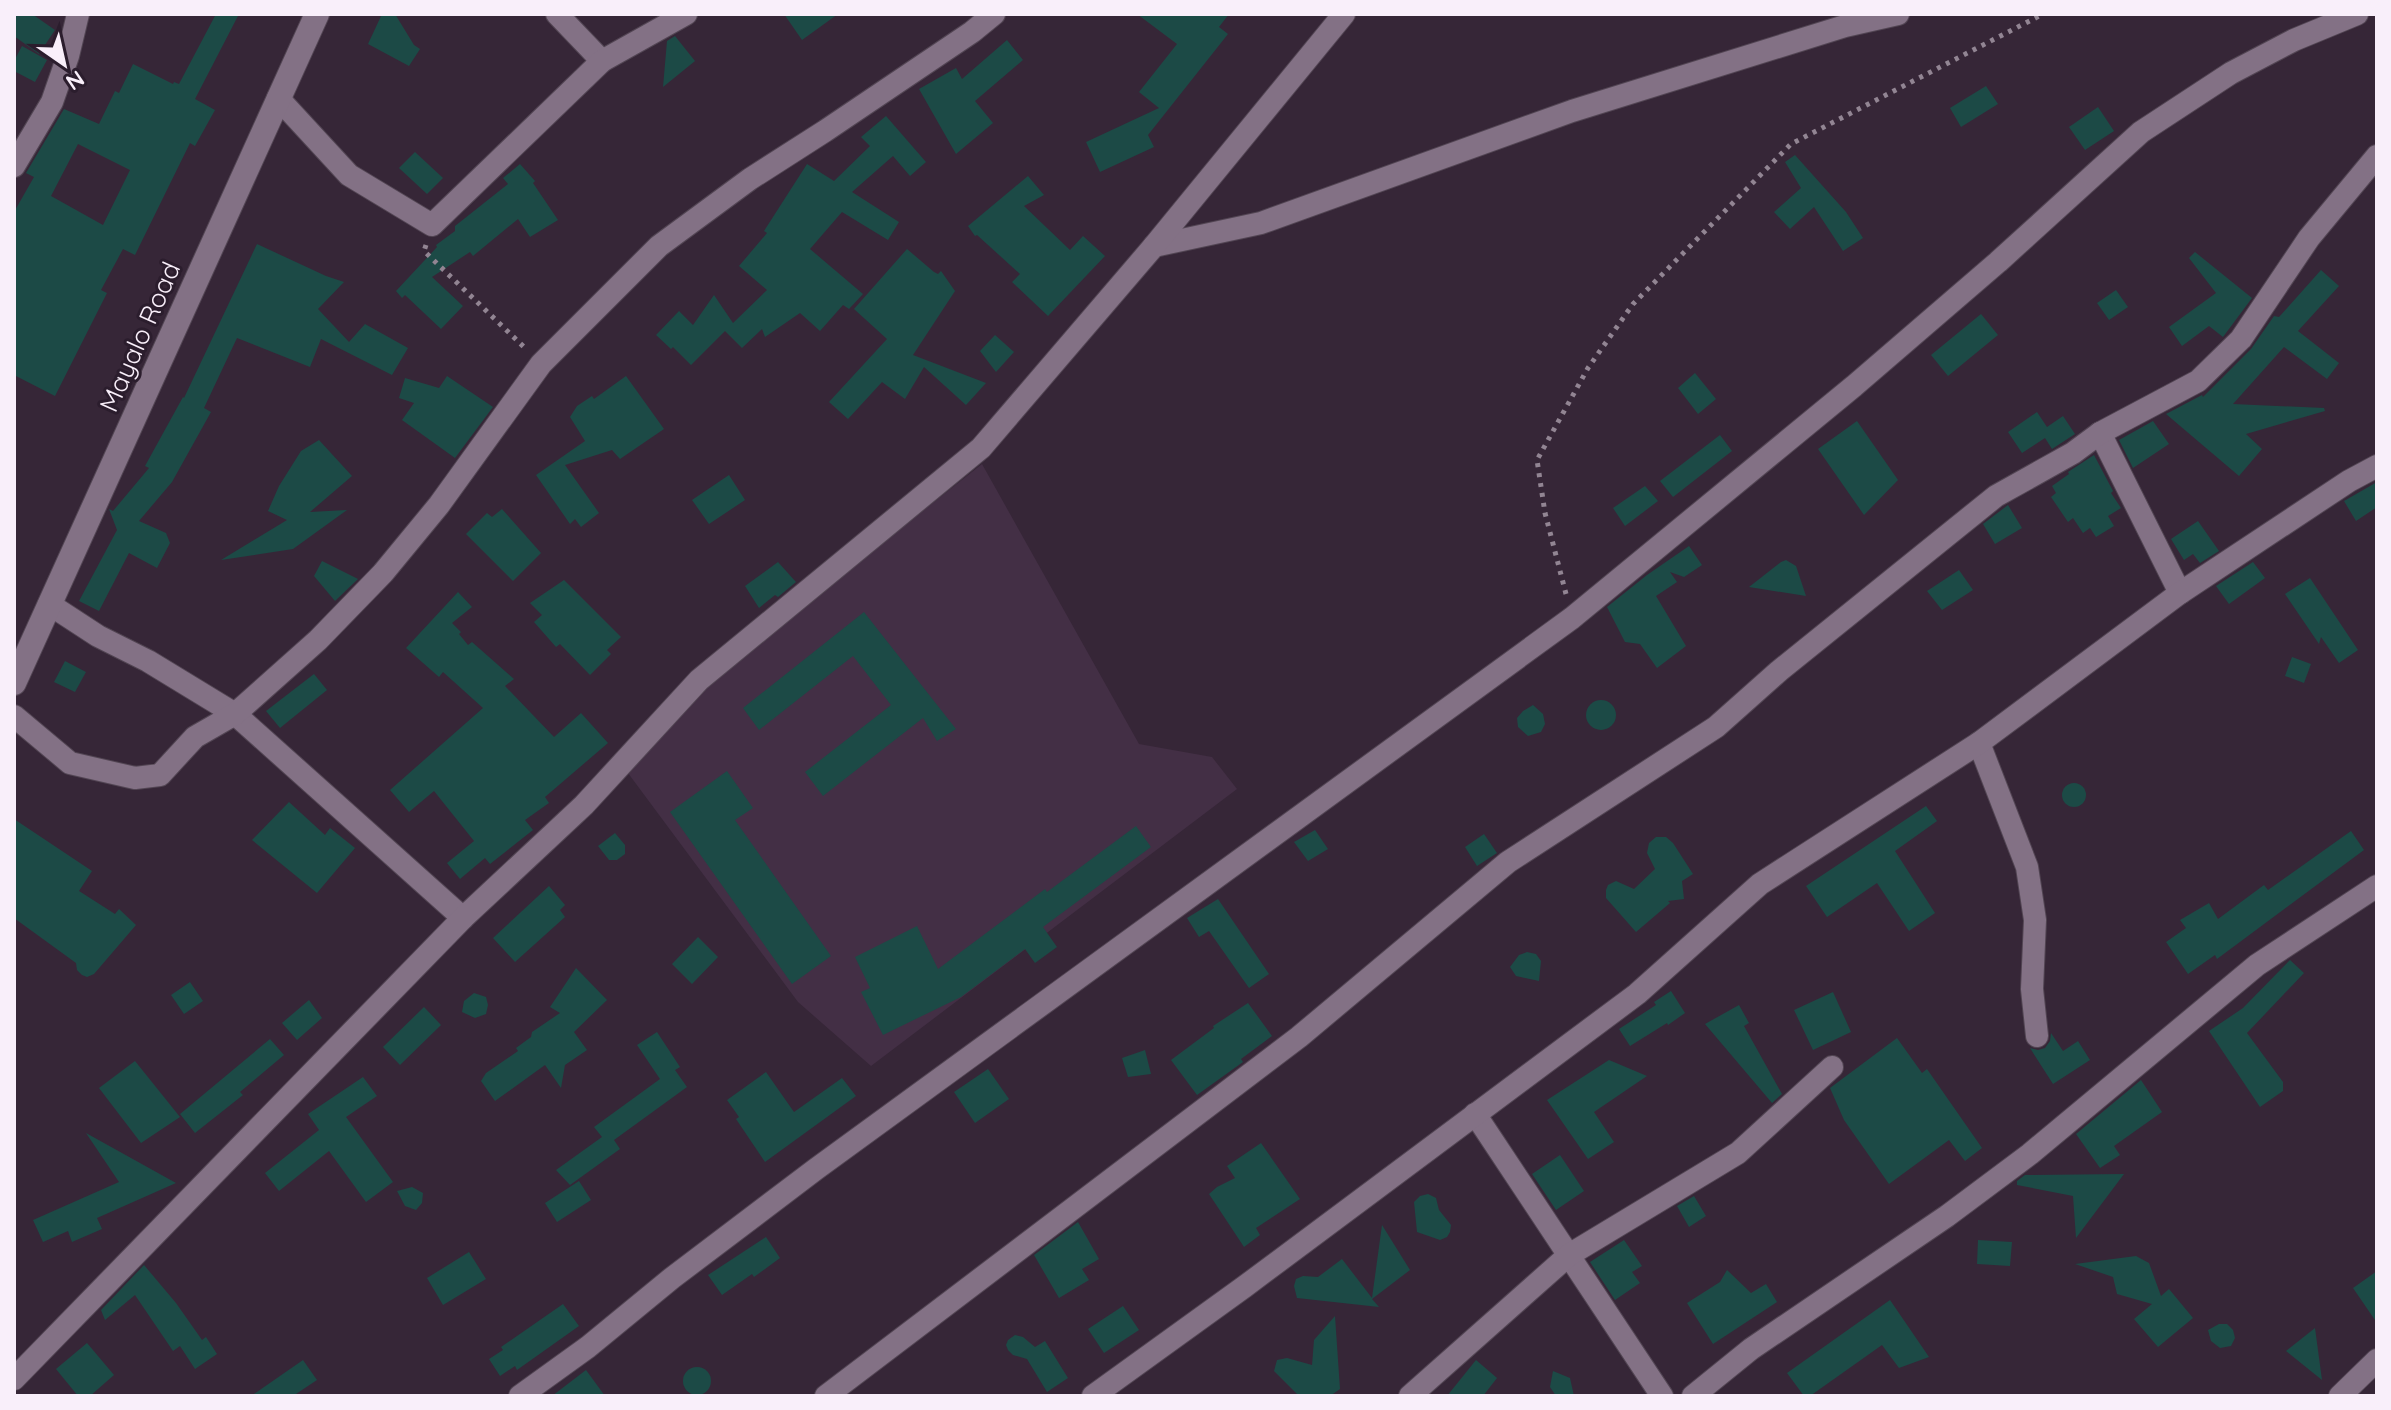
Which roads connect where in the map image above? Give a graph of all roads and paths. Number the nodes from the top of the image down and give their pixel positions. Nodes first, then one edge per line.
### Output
1 (78, 14) edge
2 (317, 14) edge
3 (557, 14) edge
4 (686, 14) edge
5 (994, 14) edge
6 (1344, 14) edge
7 (1898, 14) edge
8 (2043, 14) edge
9 (2357, 14) edge
10 (602, 61) junction
11 (278, 98) junction
12 (2377, 156) edge
13 (14, 166) edge
14 (432, 225) junction
15 (1154, 246) junction
16 (541, 364) junction
17 (2100, 433) junction
18 (2377, 466) edge
19 (2180, 593) junction
20 (49, 604) junction
21 (1572, 618) junction
22 (14, 683) edge
23 (235, 714) junction
24 (14, 716) edge
25 (1979, 743) junction
26 (2377, 886) edge
27 (463, 918) junction
28 (2037, 1036) dead end
29 (1832, 1067) dead end
30 (1475, 1114) junction
31 (1569, 1255) junction
32 (2377, 1360) edge
33 (14, 1379) edge
34 (520, 1396) edge
35 (826, 1396) edge
36 (1093, 1396) edge
37 (1410, 1396) edge
38 (1662, 1396) edge
39 (1693, 1396) edge
40 (2340, 1396) edge

1 - 13 street
2 - 11 street, Mayalo Road
3 - 10 street
4 - 10 street
5 - 16 street
6 - 15 street
7 - 15 street
8 - 21 path
9 - 21 street
10 - 14 street
11 - 14 street
11 - 20 street, Mayalo Road
12 - 17 street
14 - 16 path
15 - 27 street
16 - 23 street
17 - 19 street
17 - 35 street
18 - 19 street
19 - 25 street
20 - 22 street, Mayalo Road
20 - 23 street
21 - 34 street
23 - 24 street
23 - 27 street
25 - 28 street
25 - 30 street
26 - 39 street
27 - 33 street
29 - 31 street
30 - 31 street
30 - 36 street
31 - 37 street
31 - 38 street
32 - 40 street

